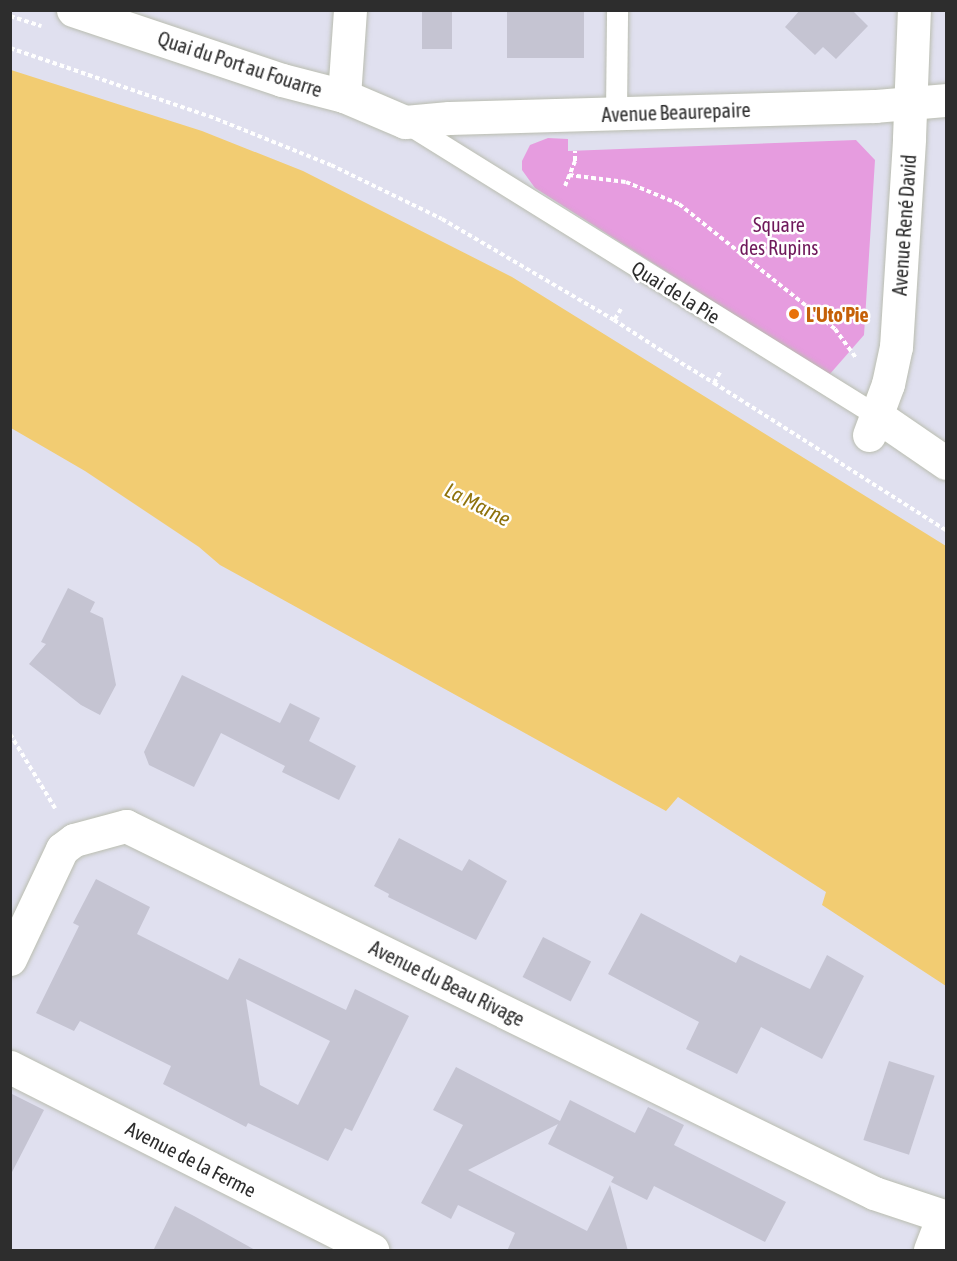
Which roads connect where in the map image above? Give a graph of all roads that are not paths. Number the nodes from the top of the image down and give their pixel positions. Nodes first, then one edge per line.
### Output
1 (73, 10) edge
2 (350, 10) edge
3 (617, 10) edge
4 (914, 10) edge
5 (344, 96) junction
6 (946, 100) edge
7 (911, 103) junction
8 (616, 113) junction
9 (405, 122) junction
10 (872, 425) junction
11 (946, 463) edge
12 (10, 959) edge
13 (10, 1067) edge
14 (945, 1216) edge
15 (372, 1251) edge
16 (930, 1251) edge

1 - 5 street, Quai du Port au Fouarre
2 - 5 street
3 - 8 lane
4 - 7 street, Avenue René David
5 - 9 street, Quai du Port au Fouarre
6 - 7 street, Avenue Beaurepaire
7 - 8 street, Avenue Beaurepaire
7 - 10 street, Avenue René David
8 - 9 street, Avenue Beaurepaire
9 - 10 lane, Quai de la Pie
10 - 11 street, Quai de la Pie
12 - 14 street, Avenue du Beau Rivage
13 - 15 street, Avenue de la Ferme
14 - 16 street

